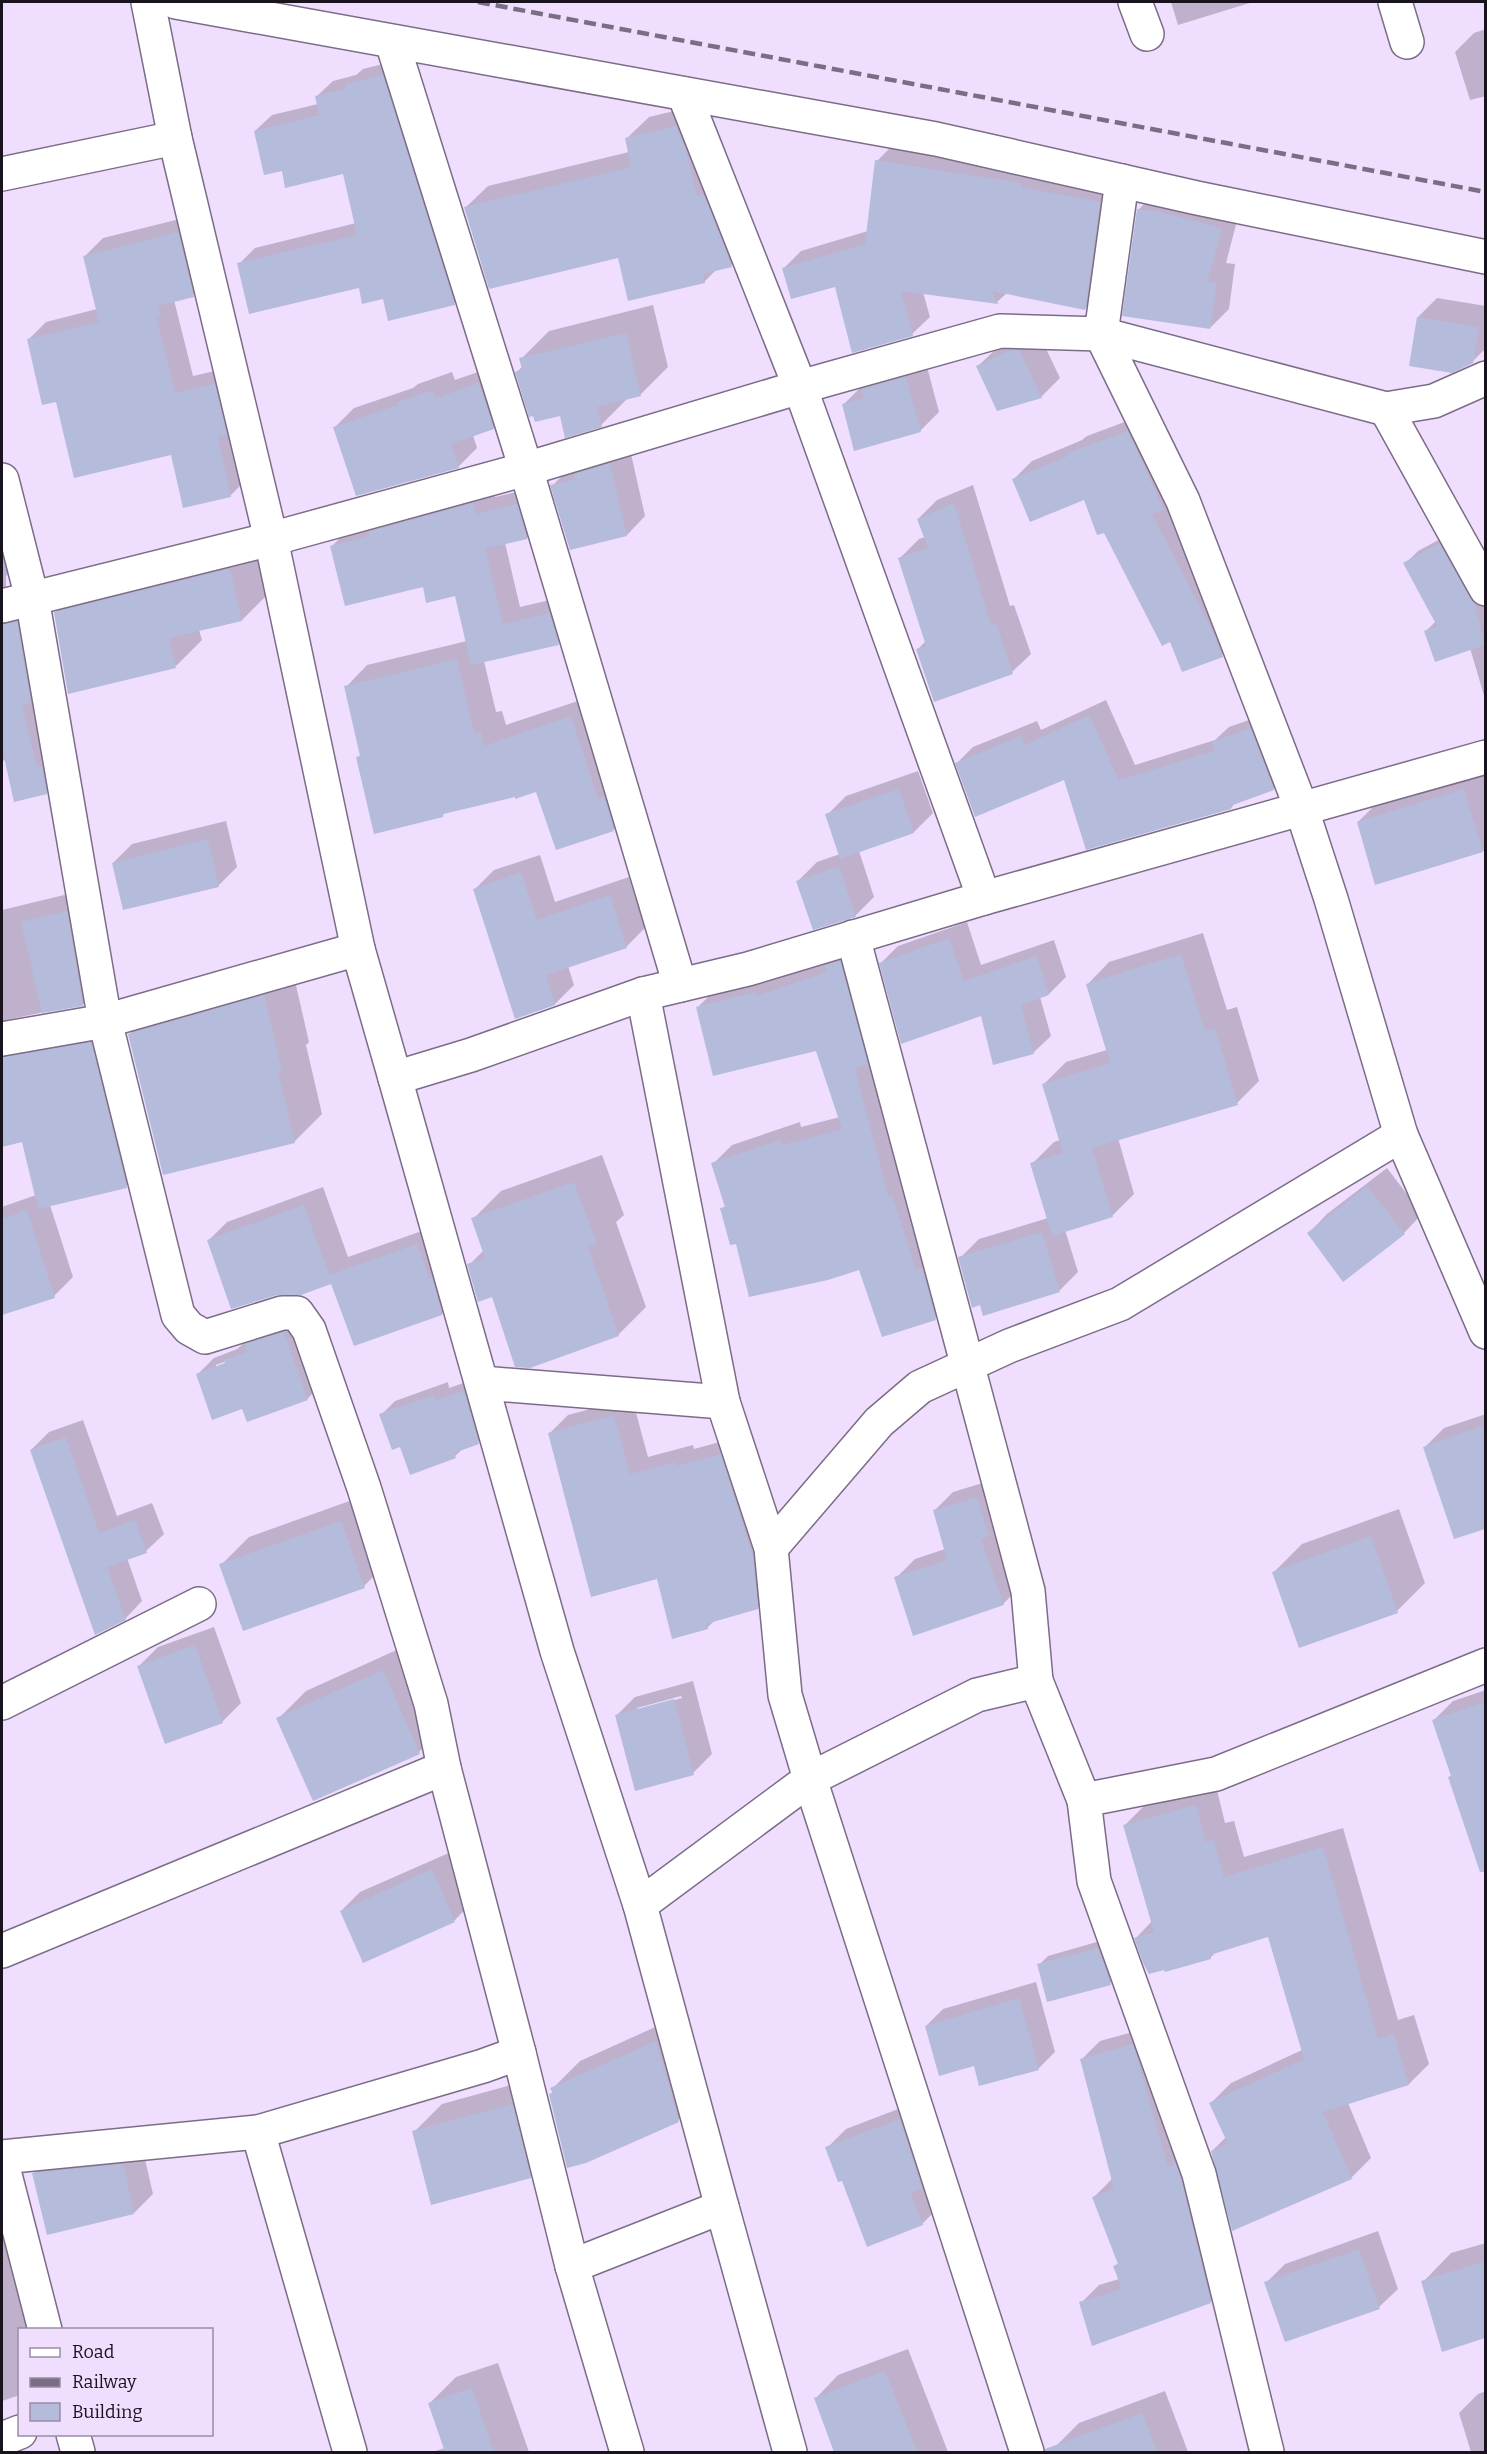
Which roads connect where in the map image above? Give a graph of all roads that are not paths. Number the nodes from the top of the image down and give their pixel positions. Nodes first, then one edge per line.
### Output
1 (148, 2) edge
2 (176, 2) edge
3 (1135, 2) edge
4 (1395, 2) edge
5 (1147, 34) dead end
6 (392, 42) junction
7 (1407, 42) dead end
8 (684, 94) junction
9 (175, 138) junction
10 (2, 174) edge
11 (1122, 181) junction
12 (1485, 256) edge
13 (1101, 334) junction
14 (1485, 378) edge
15 (800, 387) junction
16 (1386, 409) junction
17 (525, 469) junction
18 (2, 480) edge
19 (271, 538) junction
20 (1485, 589) edge
21 (17, 602) edge
22 (1485, 757) edge
23 (1302, 810) junction
24 (984, 898) junction
25 (853, 937) junction
26 (358, 949) junction
27 (680, 985) junction
28 (644, 994) junction
29 (105, 1021) junction
30 (2, 1039) edge
31 (395, 1078) junction
32 (1401, 1135) junction
33 (1485, 1332) edge
34 (967, 1366) junction
35 (482, 1383) junction
36 (723, 1402) junction
37 (771, 1548) junction
38 (199, 1604) dead end
39 (1485, 1665) edge
40 (1036, 1681) junction
41 (2, 1703) edge
42 (444, 1768) junction
43 (810, 1779) junction
44 (1084, 1800) junction
45 (640, 1905) junction
46 (2, 1951) edge
47 (519, 2053) junction
48 (258, 2132) junction
49 (2, 2157) edge
50 (2, 2163) edge
51 (722, 2207) junction
52 (572, 2266) junction
53 (44, 2328) edge
54 (18, 2433) edge
55 (74, 2436) edge
56 (2, 2439) edge
57 (78, 2452) edge
58 (350, 2452) edge
59 (627, 2452) edge
60 (790, 2452) edge
61 (1027, 2452) edge
62 (1267, 2452) edge

1 - 9 street
2 - 6 street
3 - 5 street
4 - 7 street
6 - 8 street
6 - 17 street
8 - 11 street
8 - 15 street
9 - 10 street
9 - 19 street
11 - 12 street
11 - 13 street
13 - 15 street
13 - 16 street
13 - 23 street
14 - 16 street
15 - 17 street
15 - 24 street
16 - 20 street
17 - 19 street
17 - 27 street
18 - 21 street
19 - 21 street
19 - 26 street
21 - 29 street
22 - 23 street
23 - 24 street
23 - 32 street
24 - 25 street
25 - 27 street
25 - 34 street
26 - 29 street
26 - 31 street
27 - 28 street
28 - 31 street
28 - 36 street
29 - 30 street
29 - 42 street
31 - 35 street
32 - 33 street
32 - 34 street
34 - 37 street
34 - 40 street
35 - 36 street
35 - 45 street
36 - 37 street
37 - 43 street
38 - 41 street
39 - 44 street
40 - 43 street
40 - 44 street
42 - 46 street
42 - 47 street
43 - 45 street
43 - 61 street
44 - 62 street
45 - 51 street
47 - 48 street
47 - 52 street
48 - 49 street
48 - 58 street
50 - 53 street
51 - 52 street
51 - 60 street
52 - 59 street
54 - 56 street
55 - 57 street

